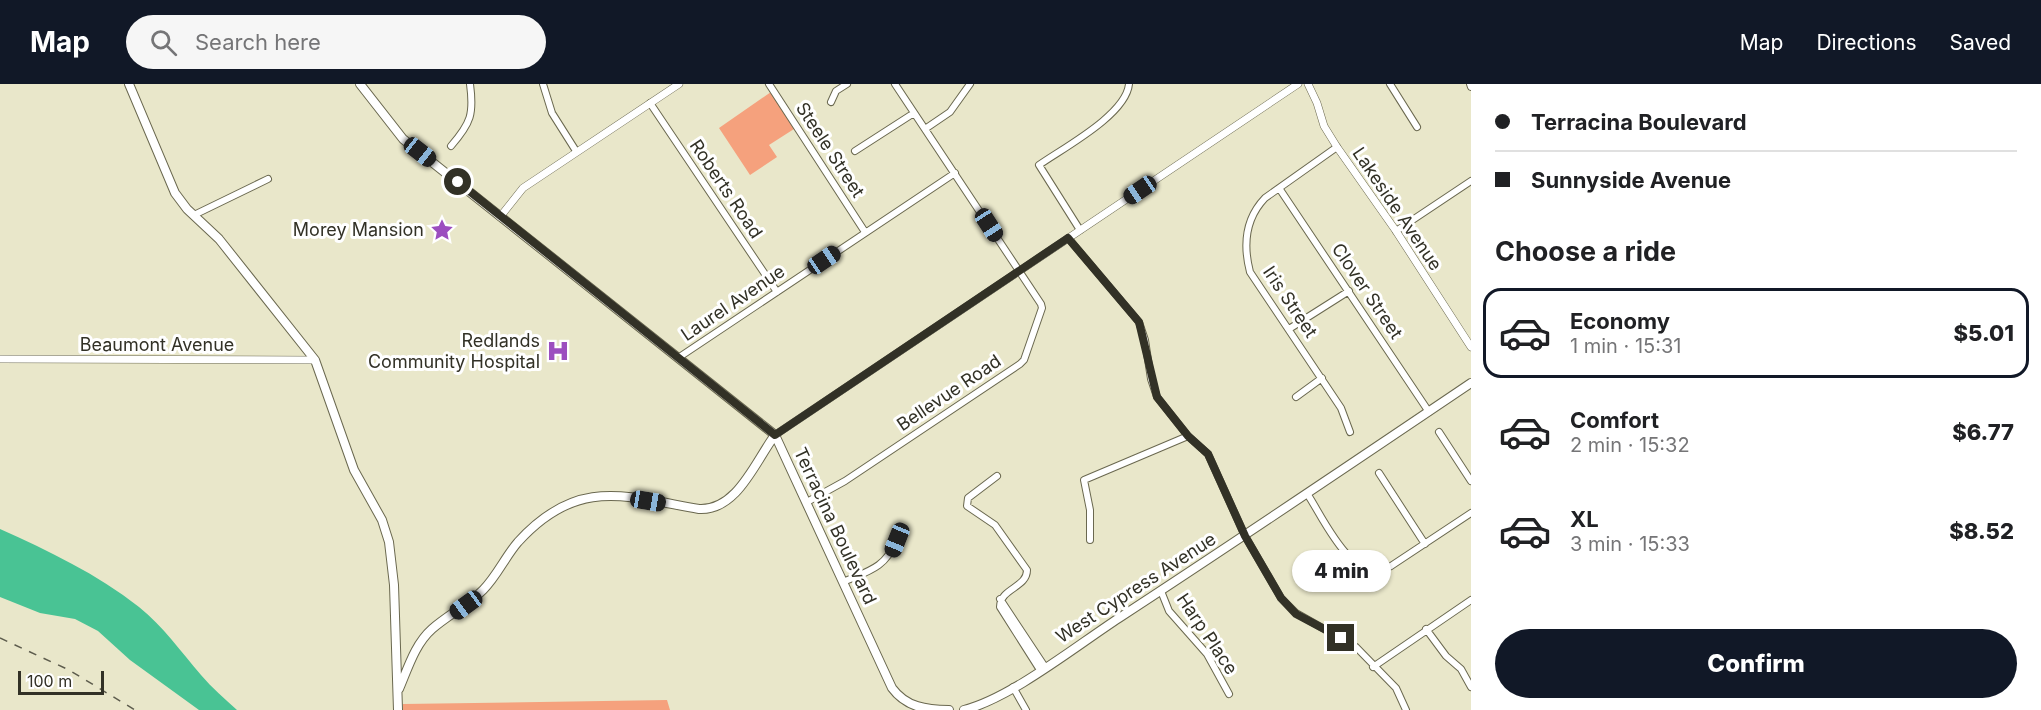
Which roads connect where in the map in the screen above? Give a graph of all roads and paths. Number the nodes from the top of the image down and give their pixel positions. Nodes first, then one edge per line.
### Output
1 (129, 84) edge
2 (360, 84) edge
3 (470, 84) edge
4 (543, 84) edge
5 (679, 84) edge
6 (769, 84) edge
7 (847, 84) edge
8 (895, 84) edge
9 (970, 84) edge
10 (1129, 84) edge
11 (1298, 84) edge
12 (1308, 84) edge
13 (1390, 84) edge
14 (831, 102) dead end
15 (650, 103) junction
16 (914, 113) junction
17 (1417, 127) dead end
18 (925, 129) junction
19 (451, 146) dead end
20 (1337, 147) junction
21 (576, 151) junction
22 (855, 151) dead end
23 (955, 173) junction
24 (268, 179) dead end
25 (1471, 181) edge
26 (1279, 188) junction
27 (194, 215) junction
28 (500, 216) junction
29 (1080, 230) junction
30 (1396, 231) junction
31 (866, 232) junction
32 (1068, 238) junction
33 (1019, 271) junction
34 (1349, 291) junction
35 (777, 292) junction
36 (1289, 329) junction
37 (1471, 347) edge
38 (678, 358) junction
39 (0, 359) edge
40 (315, 360) junction
41 (1322, 378) junction
42 (1471, 383) edge
43 (1296, 397) dead end
44 (1429, 412) junction
45 (1350, 432) dead end
46 (1439, 432) dead end
47 (775, 435) junction
48 (1188, 436) junction
49 (1379, 473) dead end
50 (997, 476) dead end
51 (1471, 481) edge
52 (1308, 495) junction
53 (807, 502) junction
54 (1471, 513) edge
55 (1245, 536) junction
56 (897, 540) dead end
57 (1090, 540) dead end
58 (1425, 544) junction
59 (843, 582) junction
60 (1161, 591) junction
61 (1471, 600) edge
62 (1426, 629) junction
63 (1373, 667) junction
64 (1043, 668) junction
65 (1013, 687) junction
66 (1471, 687) edge
67 (398, 693) junction
68 (1229, 694) dead end
69 (398, 710) edge
70 (935, 710) edge
71 (949, 710) edge
72 (964, 710) edge
73 (1026, 710) edge
74 (1406, 710) edge

1 - 27 main road
2 - 28 main road, Terracina Boulevard
3 - 19 street
4 - 21 street
5 - 15 street
6 - 31 street, Steele Street
7 - 14 street
8 - 16 street
9 - 18 street
10 - 29 street
11 - 29 street
12 - 20 street, Lakeside Avenue
13 - 17 street
15 - 21 street
15 - 35 street, Roberts Road
16 - 18 street
16 - 22 street
18 - 23 street
20 - 26 street, Iris Street
20 - 30 street, Lakeside Avenue
21 - 28 street
23 - 31 street, Laurel Avenue
23 - 33 street
24 - 27 street
25 - 30 street
26 - 34 street, Clover Street
26 - 36 street, Iris Street
27 - 40 main road
28 - 38 main road, Terracina Boulevard
29 - 32 street
30 - 37 street, Lakeside Avenue
31 - 35 street, Laurel Avenue
32 - 33 street
32 - 48 street
33 - 47 street
33 - 53 street, Bellevue Road
34 - 36 street
34 - 44 street, Clover Street
35 - 38 street, Laurel Avenue
36 - 41 street, Iris Street
38 - 47 main road, Terracina Boulevard
39 - 40 street, Beaumont Avenue
40 - 67 main road
41 - 43 street
41 - 45 street, Iris Street
42 - 44 main road, West Cypress Avenue
44 - 52 main road, West Cypress Avenue
46 - 51 street
47 - 53 main road, Terracina Boulevard
47 - 67 main road
48 - 55 street
48 - 57 street
49 - 58 street
50 - 64 street
52 - 55 main road, West Cypress Avenue
52 - 58 street
53 - 59 main road, Terracina Boulevard
54 - 58 street
55 - 60 main road, West Cypress Avenue
55 - 63 street
56 - 59 street
59 - 70 main road, Terracina Boulevard
60 - 64 main road, West Cypress Avenue
60 - 68 street, Harp Place
61 - 62 street
62 - 63 street
62 - 66 street
63 - 74 street
64 - 65 main road, West Cypress Avenue
65 - 72 main road, West Cypress Avenue
65 - 73 street
67 - 69 main road
70 - 71 main road

